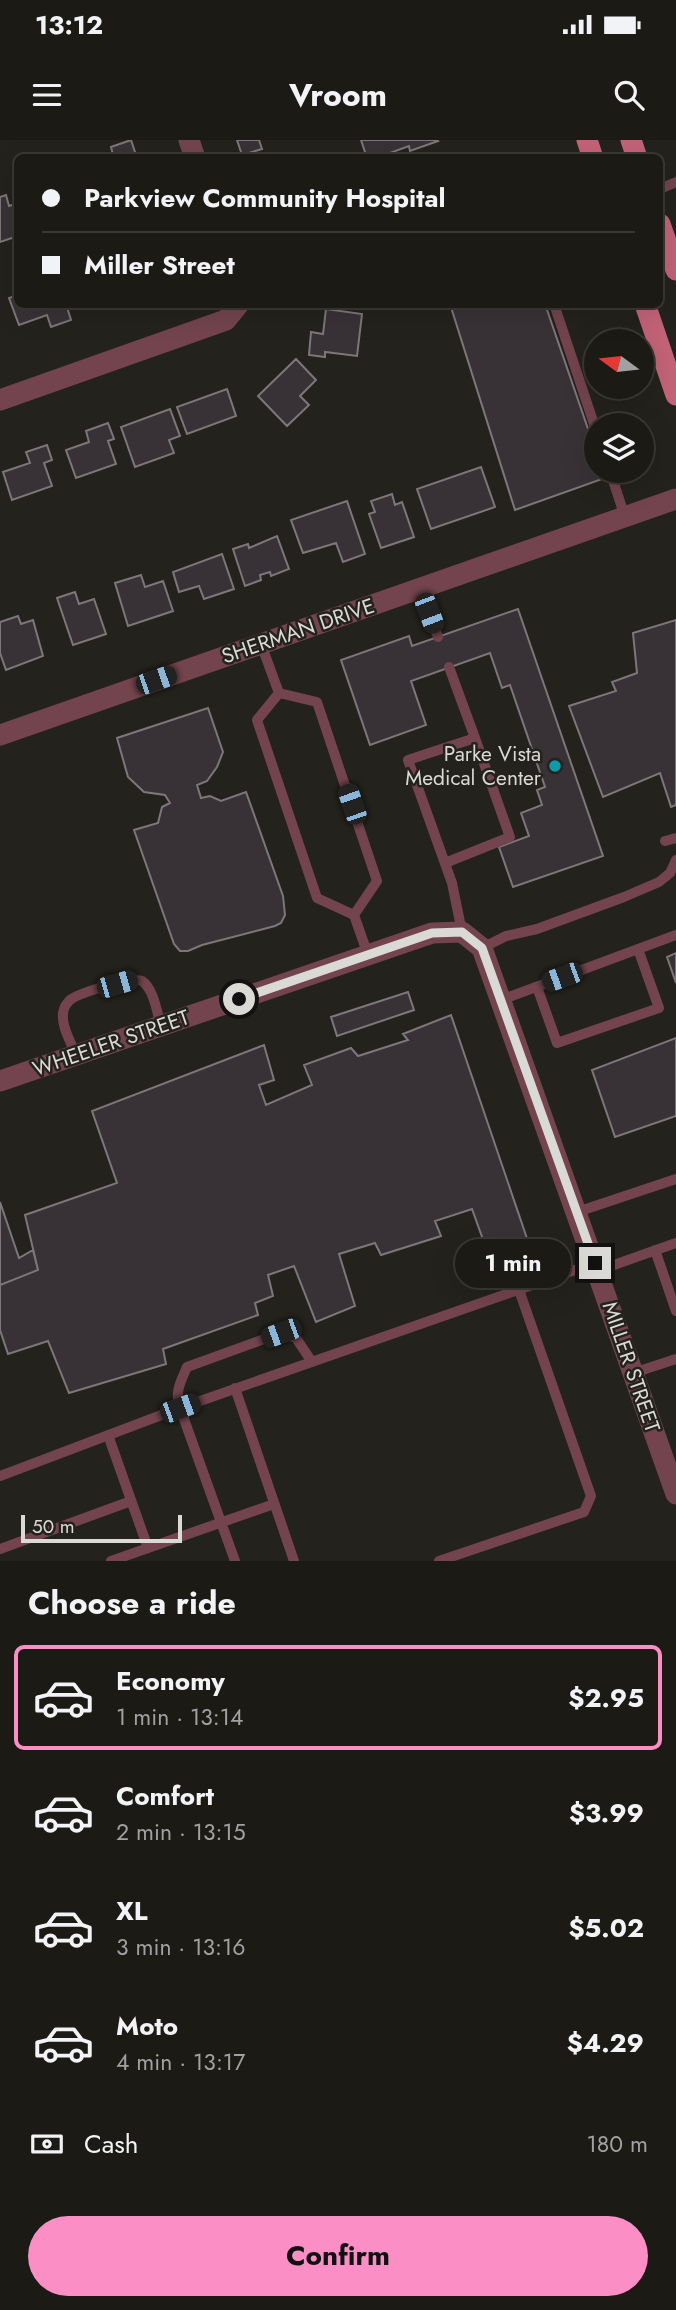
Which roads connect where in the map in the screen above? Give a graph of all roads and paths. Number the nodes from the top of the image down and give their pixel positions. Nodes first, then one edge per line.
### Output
1 (663, 233) edge
2 (676, 270) edge
3 (236, 308) edge
4 (555, 308) edge
5 (646, 308) edge
6 (676, 396) edge
7 (0, 400) edge
8 (590, 413) edge
9 (614, 483) edge
10 (676, 499) edge
11 (625, 517) junction
12 (420, 589) junction
13 (438, 637) dead end
14 (261, 644) junction
15 (449, 667) dead end
16 (279, 693) junction
17 (0, 734) edge
18 (475, 738) junction
19 (676, 860) edge
20 (445, 863) junction
21 (354, 915) junction
22 (462, 932) junction
23 (676, 935) edge
24 (482, 948) junction
25 (638, 949) junction
26 (368, 955) junction
27 (537, 986) junction
28 (500, 1000) junction
29 (161, 1026) junction
30 (76, 1055) junction
31 (0, 1081) edge
32 (676, 1179) edge
33 (577, 1212) junction
34 (676, 1243) edge
35 (655, 1250) junction
36 (596, 1267) junction
37 (519, 1290) junction
38 (676, 1311) edge
39 (676, 1359) edge
40 (312, 1362) junction
41 (633, 1373) junction
42 (235, 1388) junction
43 (180, 1408) junction
44 (108, 1435) junction
45 (0, 1476) edge
46 (676, 1494) edge
47 (131, 1501) junction
48 (274, 1504) junction
49 (220, 1522) junction
50 (148, 1548) junction
51 (0, 1549) edge
52 (111, 1561) edge
53 (234, 1561) edge
54 (293, 1561) edge
55 (439, 1561) edge

1 - 2 main road
3 - 7 street
4 - 8 lane
5 - 6 main road
9 - 11 lane
10 - 11 street, SHERMAN DRIVE
11 - 12 street, SHERMAN DRIVE
12 - 13 lane
12 - 14 street, SHERMAN DRIVE
14 - 16 lane
14 - 17 street, SHERMAN DRIVE
15 - 18 lane
16 - 21 lane
16 - 21 lane
18 - 20 lane
18 - 20 lane
19 - 24 lane
20 - 22 lane
21 - 26 lane
22 - 24 street
22 - 26 street, WHEELER STREET
23 - 25 lane
24 - 28 street, MILLER STREET
25 - 27 lane
25 - 27 lane
26 - 29 street, WHEELER STREET
27 - 28 lane
28 - 33 street, MILLER STREET
29 - 30 street, WHEELER STREET
29 - 30 lane
30 - 31 street, WHEELER STREET
32 - 33 lane
33 - 36 street, MILLER STREET
34 - 35 lane
35 - 36 lane
35 - 38 lane
36 - 37 lane
36 - 41 street, MILLER STREET
37 - 40 lane
37 - 55 lane
39 - 41 lane
40 - 42 lane
40 - 43 lane
41 - 46 street, MILLER STREET
42 - 43 lane
42 - 48 lane
43 - 44 lane
43 - 49 lane
44 - 45 lane
44 - 47 lane
47 - 50 lane
47 - 51 lane
48 - 49 lane
48 - 54 lane
49 - 50 lane
49 - 53 lane
50 - 52 lane

